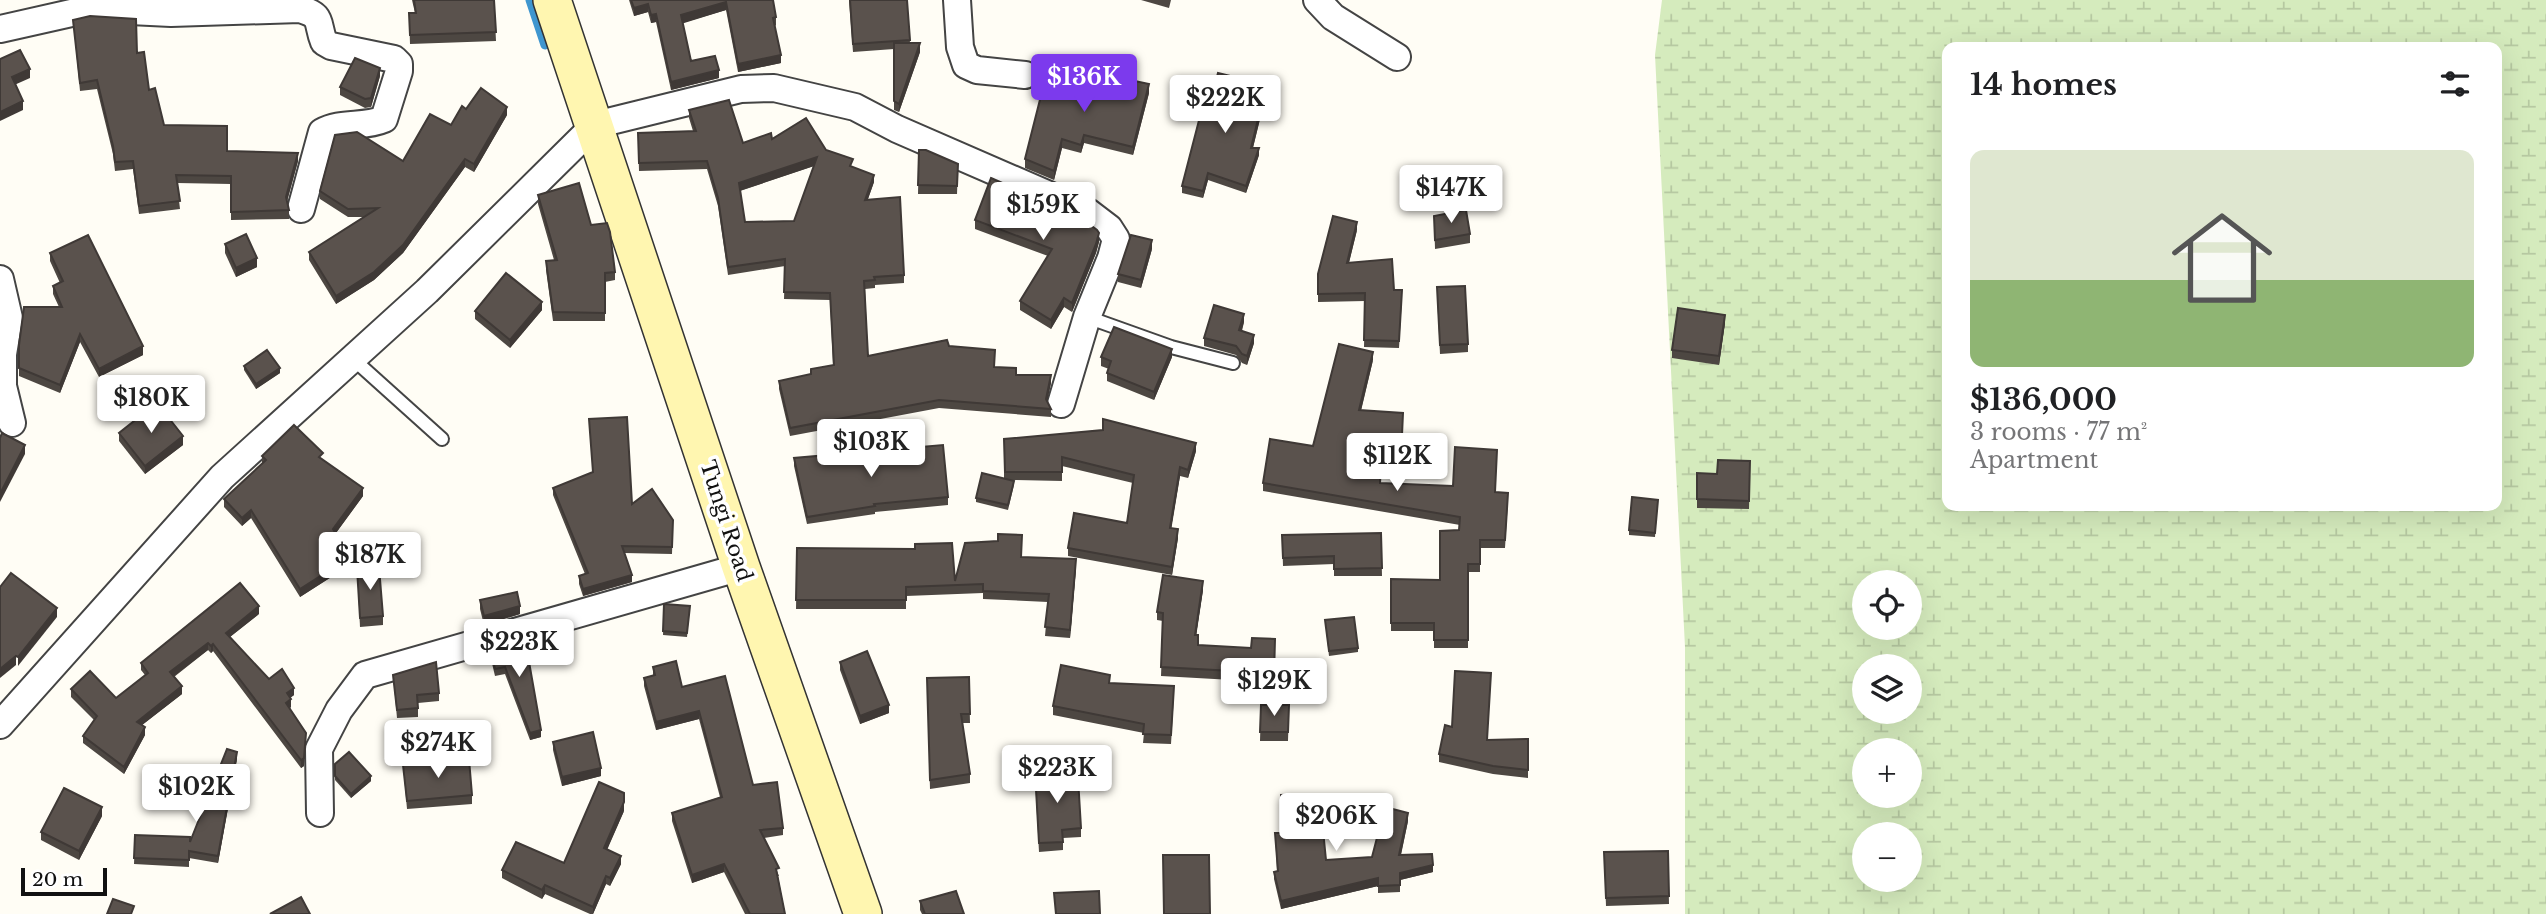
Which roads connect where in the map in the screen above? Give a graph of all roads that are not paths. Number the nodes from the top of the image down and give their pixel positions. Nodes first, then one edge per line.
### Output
1 (552, 0) edge
2 (957, 0) edge
3 (1317, 0) edge
4 (124, 5) edge
5 (0, 29) edge
6 (1397, 57) dead end
7 (1025, 75) dead end
8 (595, 125) junction
9 (301, 209) dead end
10 (0, 279) edge
11 (1087, 317) junction
12 (352, 358) junction
13 (1233, 363) dead end
14 (1061, 404) dead end
15 (12, 423) dead end
16 (442, 439) dead end
17 (741, 567) junction
18 (0, 725) edge
19 (320, 813) dead end
20 (863, 914) edge

1 - 8 main road, Tungi Road
2 - 7 street
3 - 6 street
4 - 5 street
4 - 9 street
8 - 11 street
8 - 12 street
8 - 17 main road, Tungi Road
10 - 15 street
11 - 13 lane
11 - 14 street
12 - 16 lane
12 - 18 street
17 - 19 street
17 - 20 main road, Tungi Road

